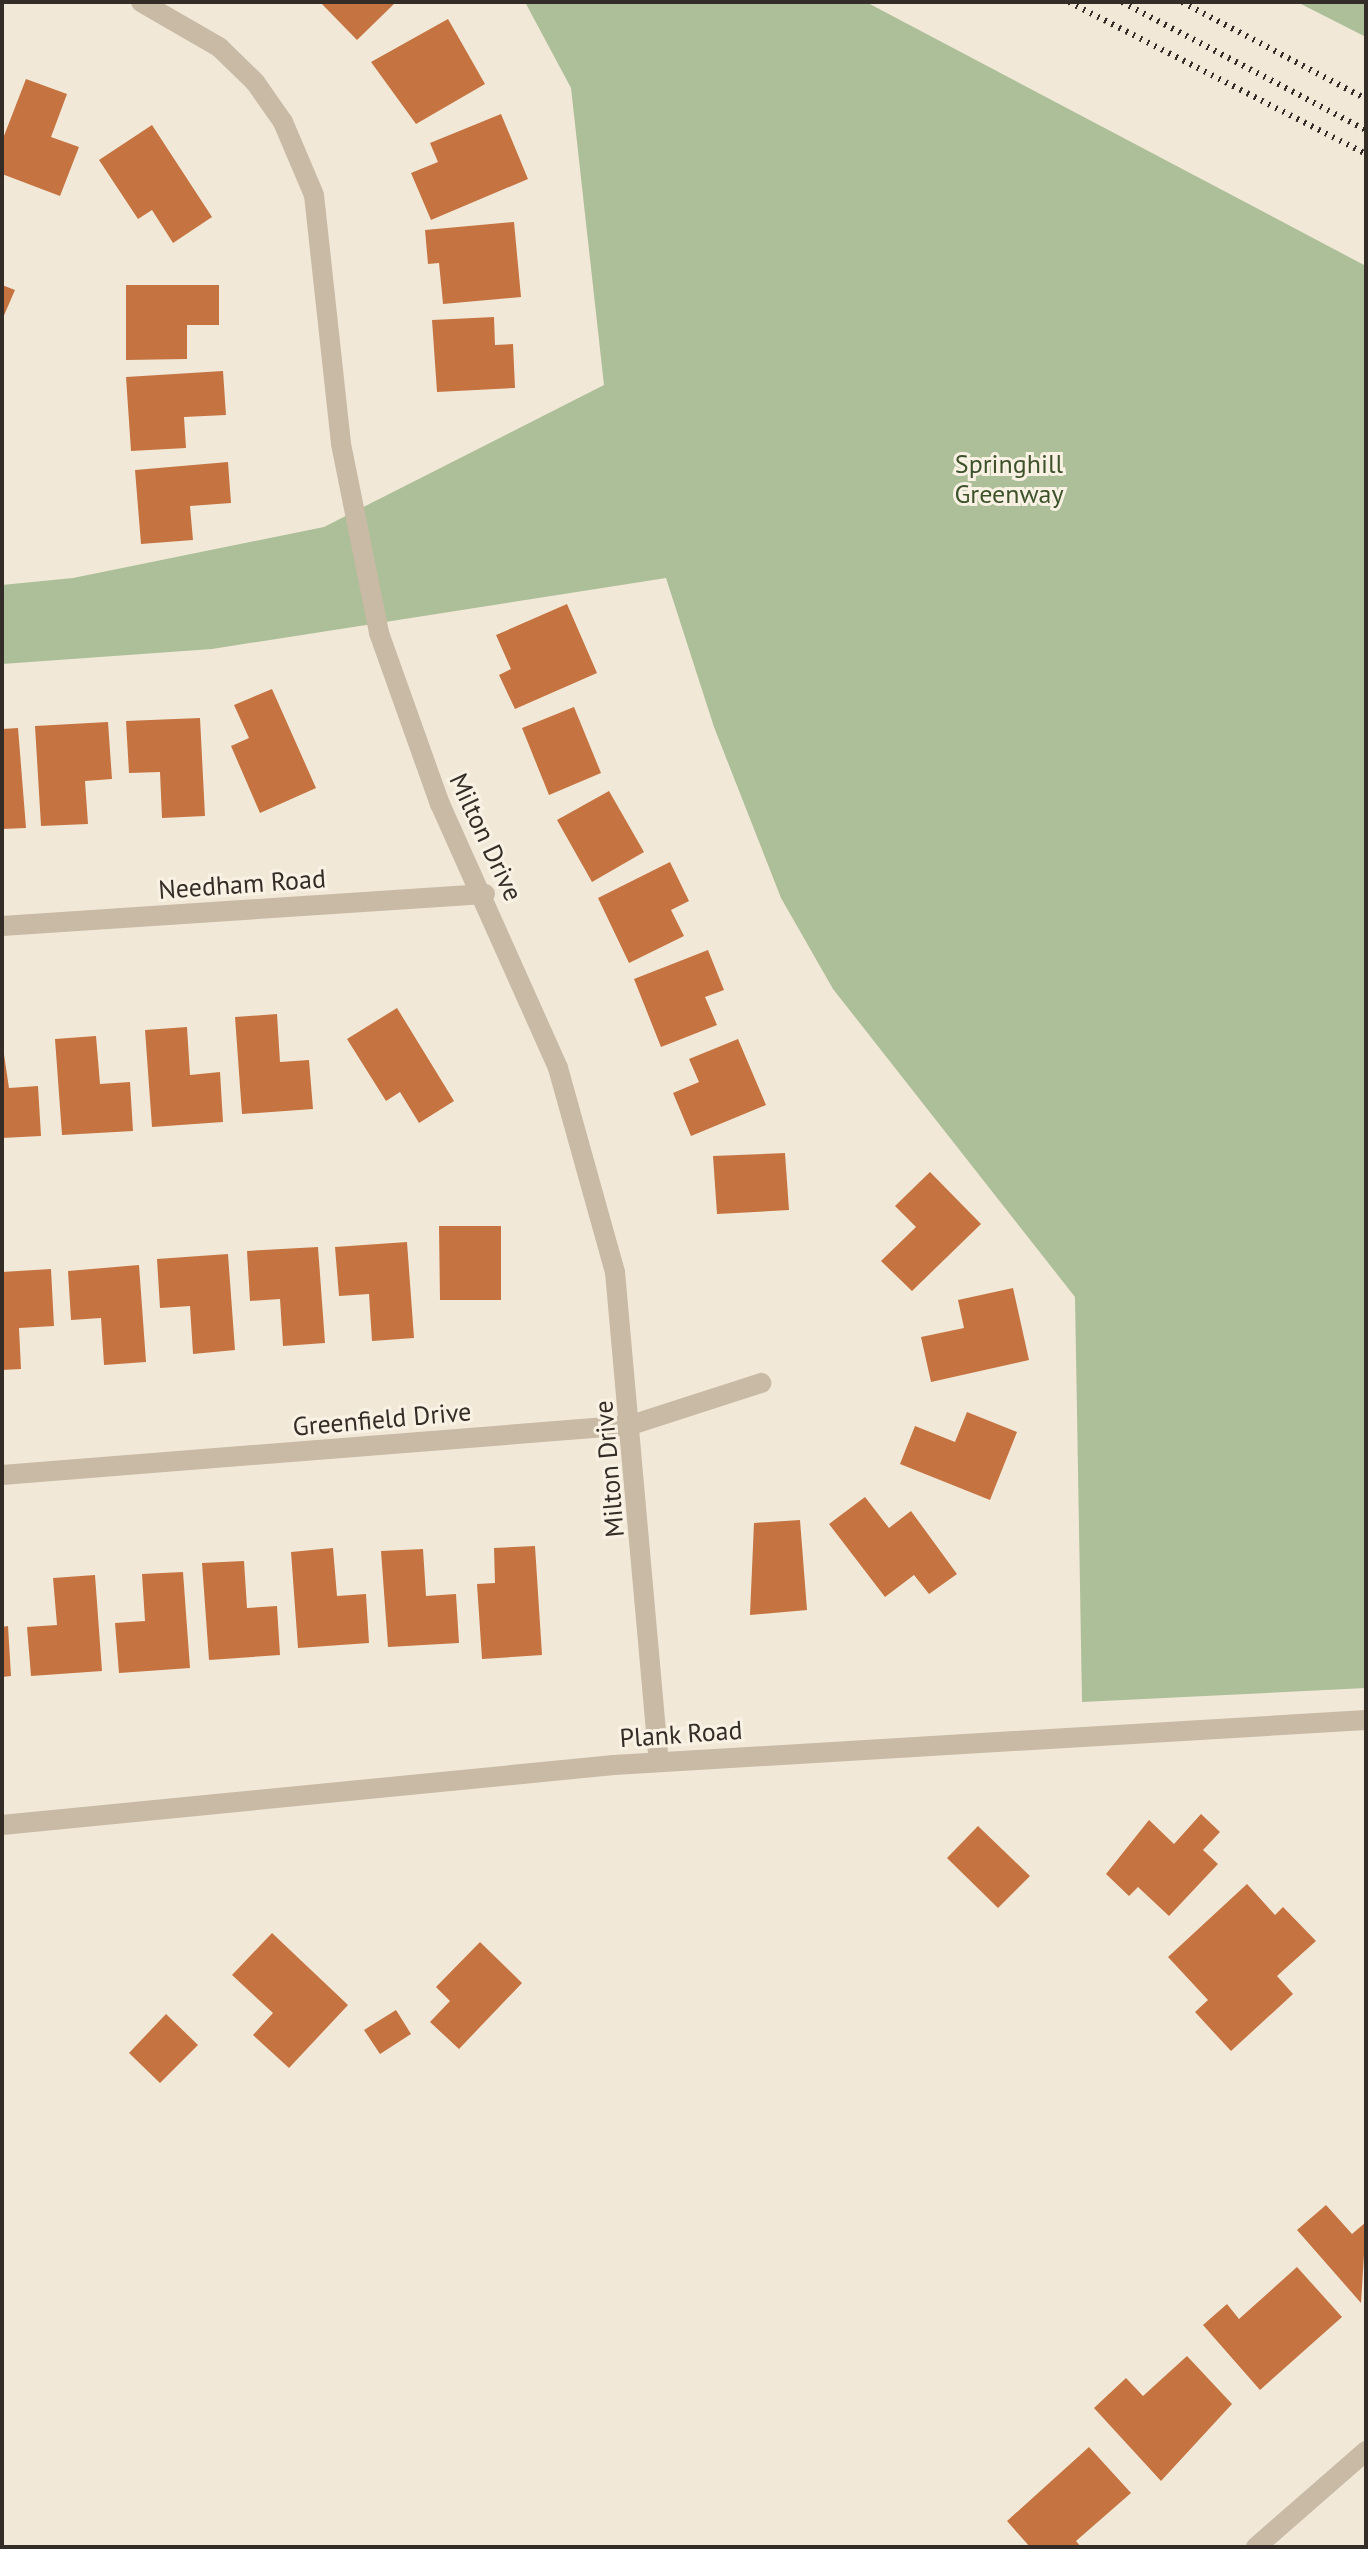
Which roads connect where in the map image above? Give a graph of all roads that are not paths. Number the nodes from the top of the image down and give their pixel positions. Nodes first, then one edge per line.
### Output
1 (141, 2) edge
2 (485, 894) junction
3 (2, 926) edge
4 (761, 1383) dead end
5 (631, 1425) junction
6 (2, 1475) edge
7 (1366, 1720) edge
8 (659, 1761) junction
9 (2, 1825) edge
10 (1366, 2451) edge
11 (1256, 2547) edge

1 - 2 street, Milton Drive
2 - 3 street, Needham Road
2 - 5 street, Milton Drive
4 - 5 street, Greenfield Drive
5 - 6 street, Greenfield Drive
5 - 8 street, Milton Drive
7 - 8 street, Plank Road
8 - 9 street, Plank Road
10 - 11 street

